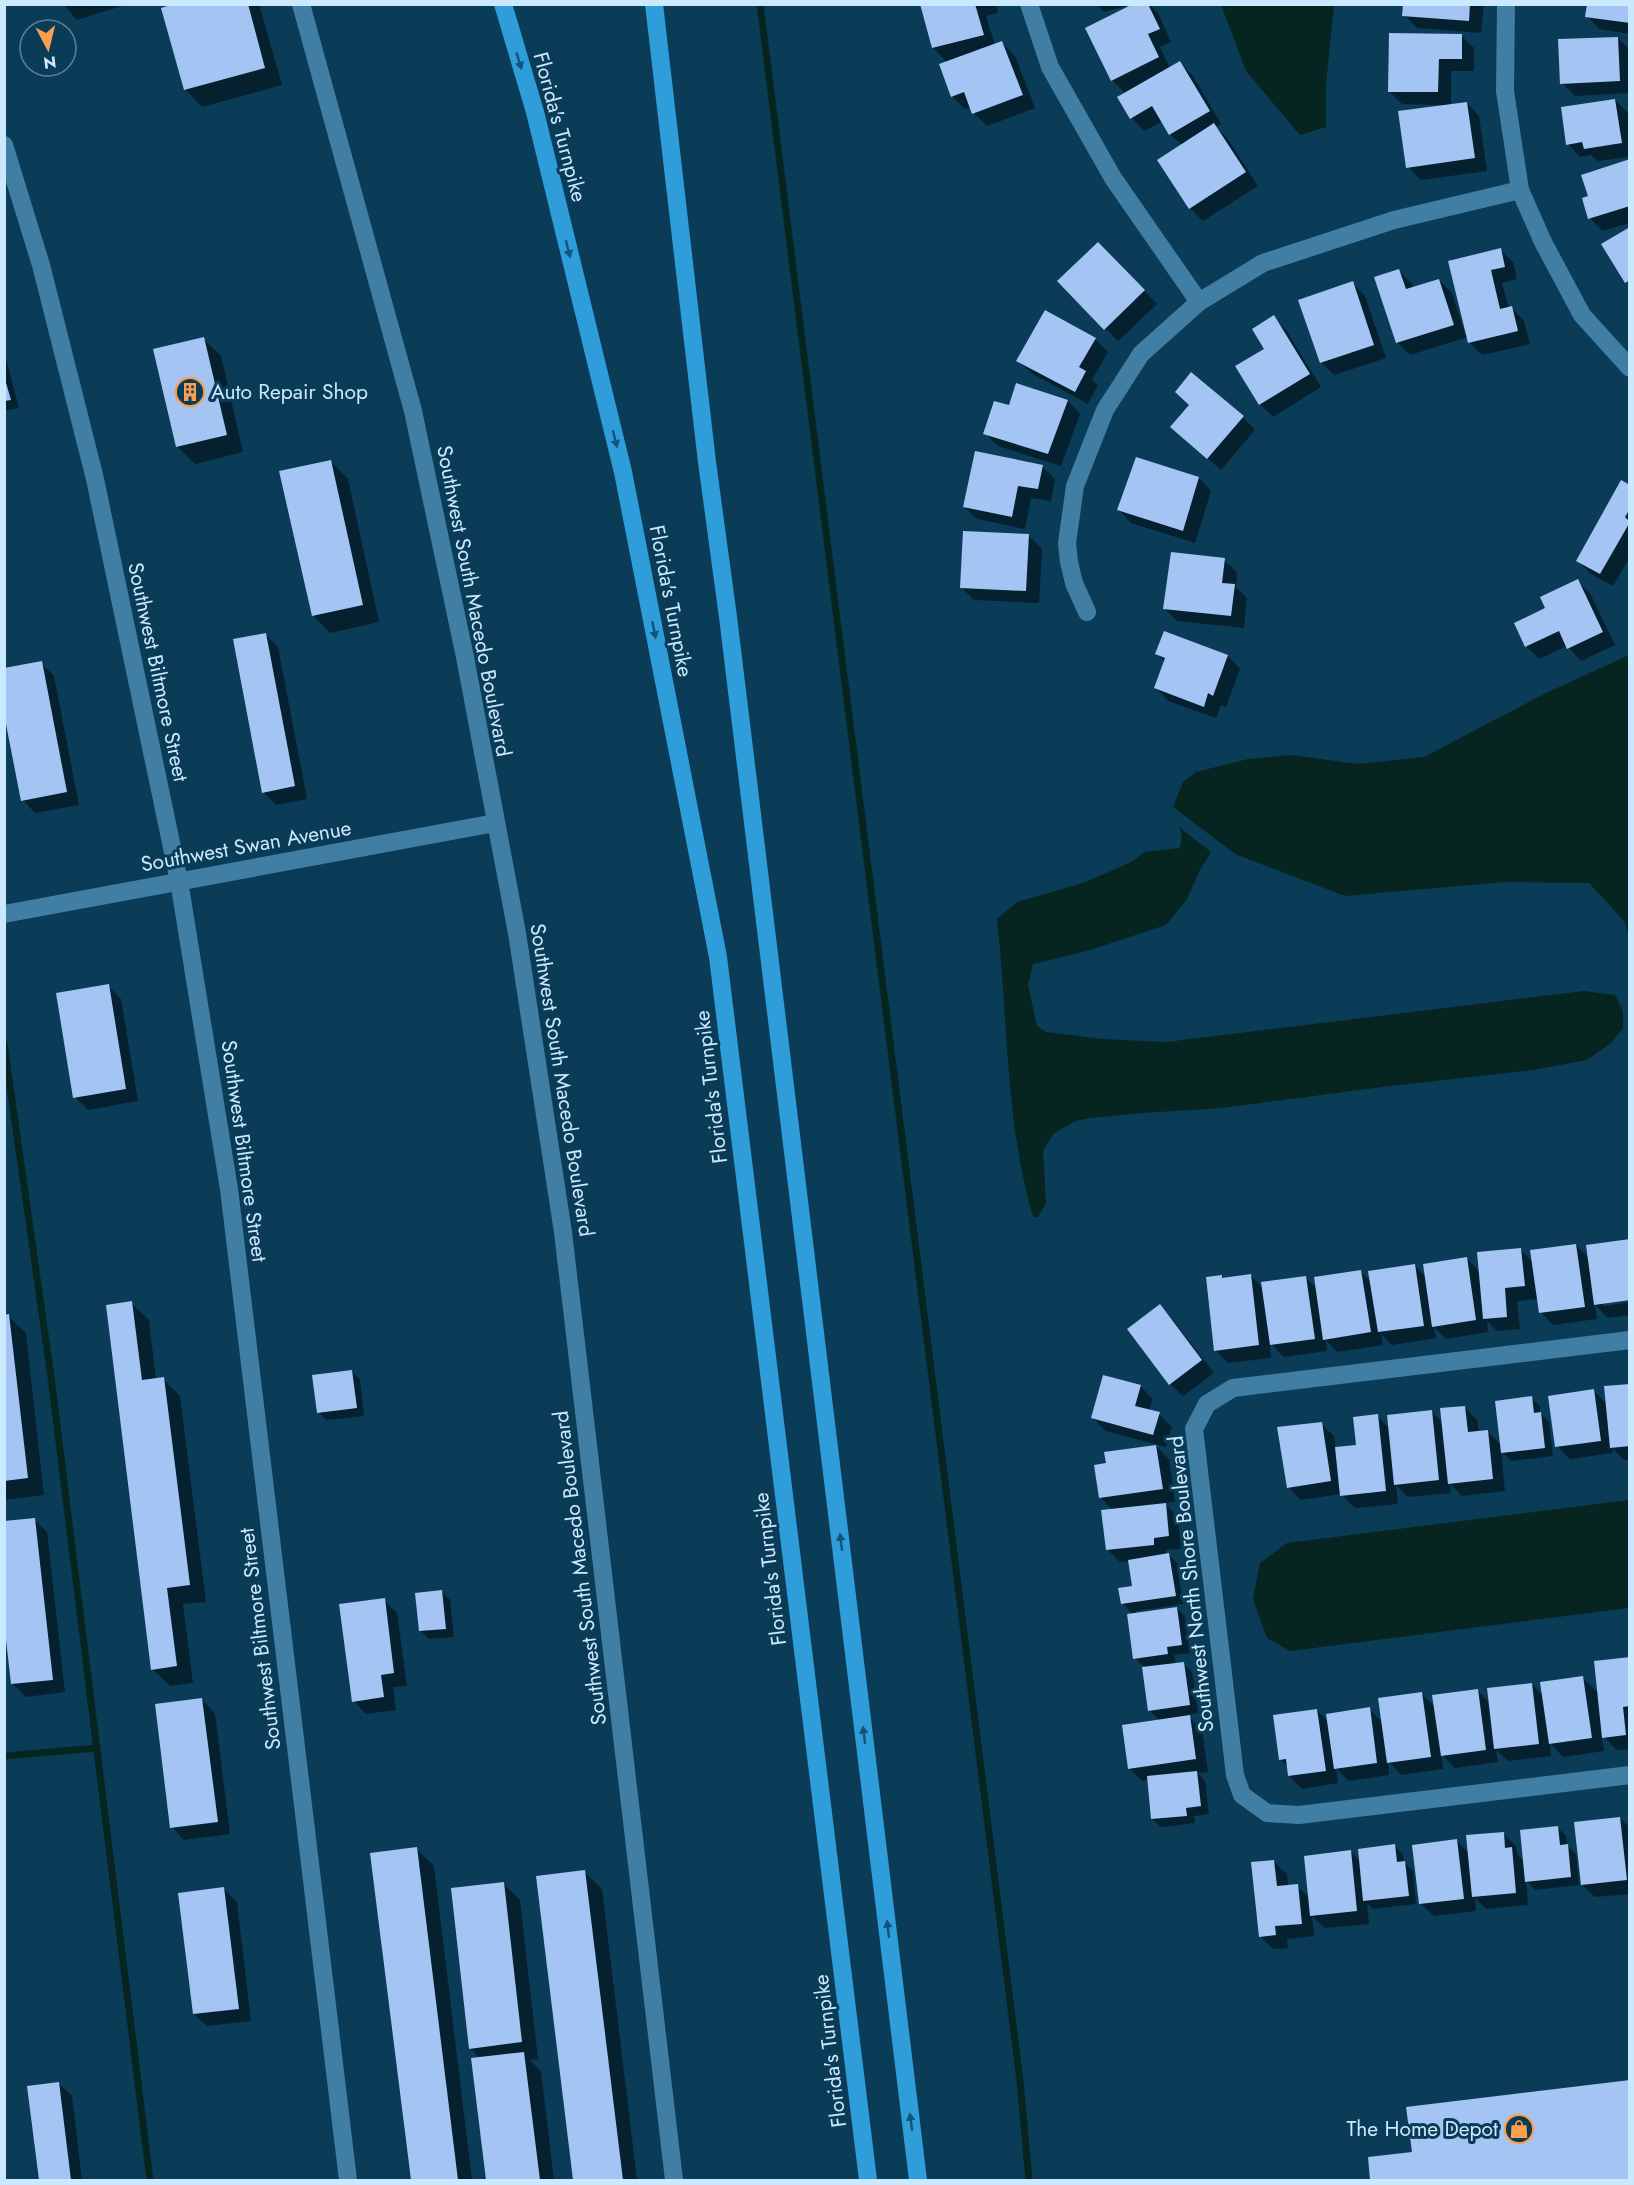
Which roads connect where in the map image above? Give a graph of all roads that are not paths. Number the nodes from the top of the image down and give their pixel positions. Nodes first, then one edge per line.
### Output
1 (301, 4) edge
2 (503, 4) edge
3 (654, 4) edge
4 (1029, 4) edge
5 (1506, 4) edge
6 (4, 145) edge
7 (1520, 190) junction
8 (1199, 302) junction
9 (1629, 368) edge
10 (1087, 612) dead end
11 (495, 823) junction
12 (179, 882) junction
13 (4, 914) edge
14 (1629, 1340) edge
15 (1629, 1775) edge
16 (348, 2181) edge
17 (674, 2181) edge
18 (868, 2181) edge
19 (918, 2181) edge

1 - 11 street, Southwest South Macedo Boulevard
2 -> 18 highway, Florida's Turnpike
19 -> 3 highway
4 - 8 street
5 - 7 street
6 - 12 street, Southwest Biltmore Street
7 - 8 street
7 - 9 street
8 - 10 street
11 - 12 street, Southwest Swan Avenue
11 - 17 street, Southwest South Macedo Boulevard
12 - 13 street, Southwest Swan Avenue
12 - 16 street, Southwest Biltmore Street
14 - 15 street, Southwest North Shore Boulevard

